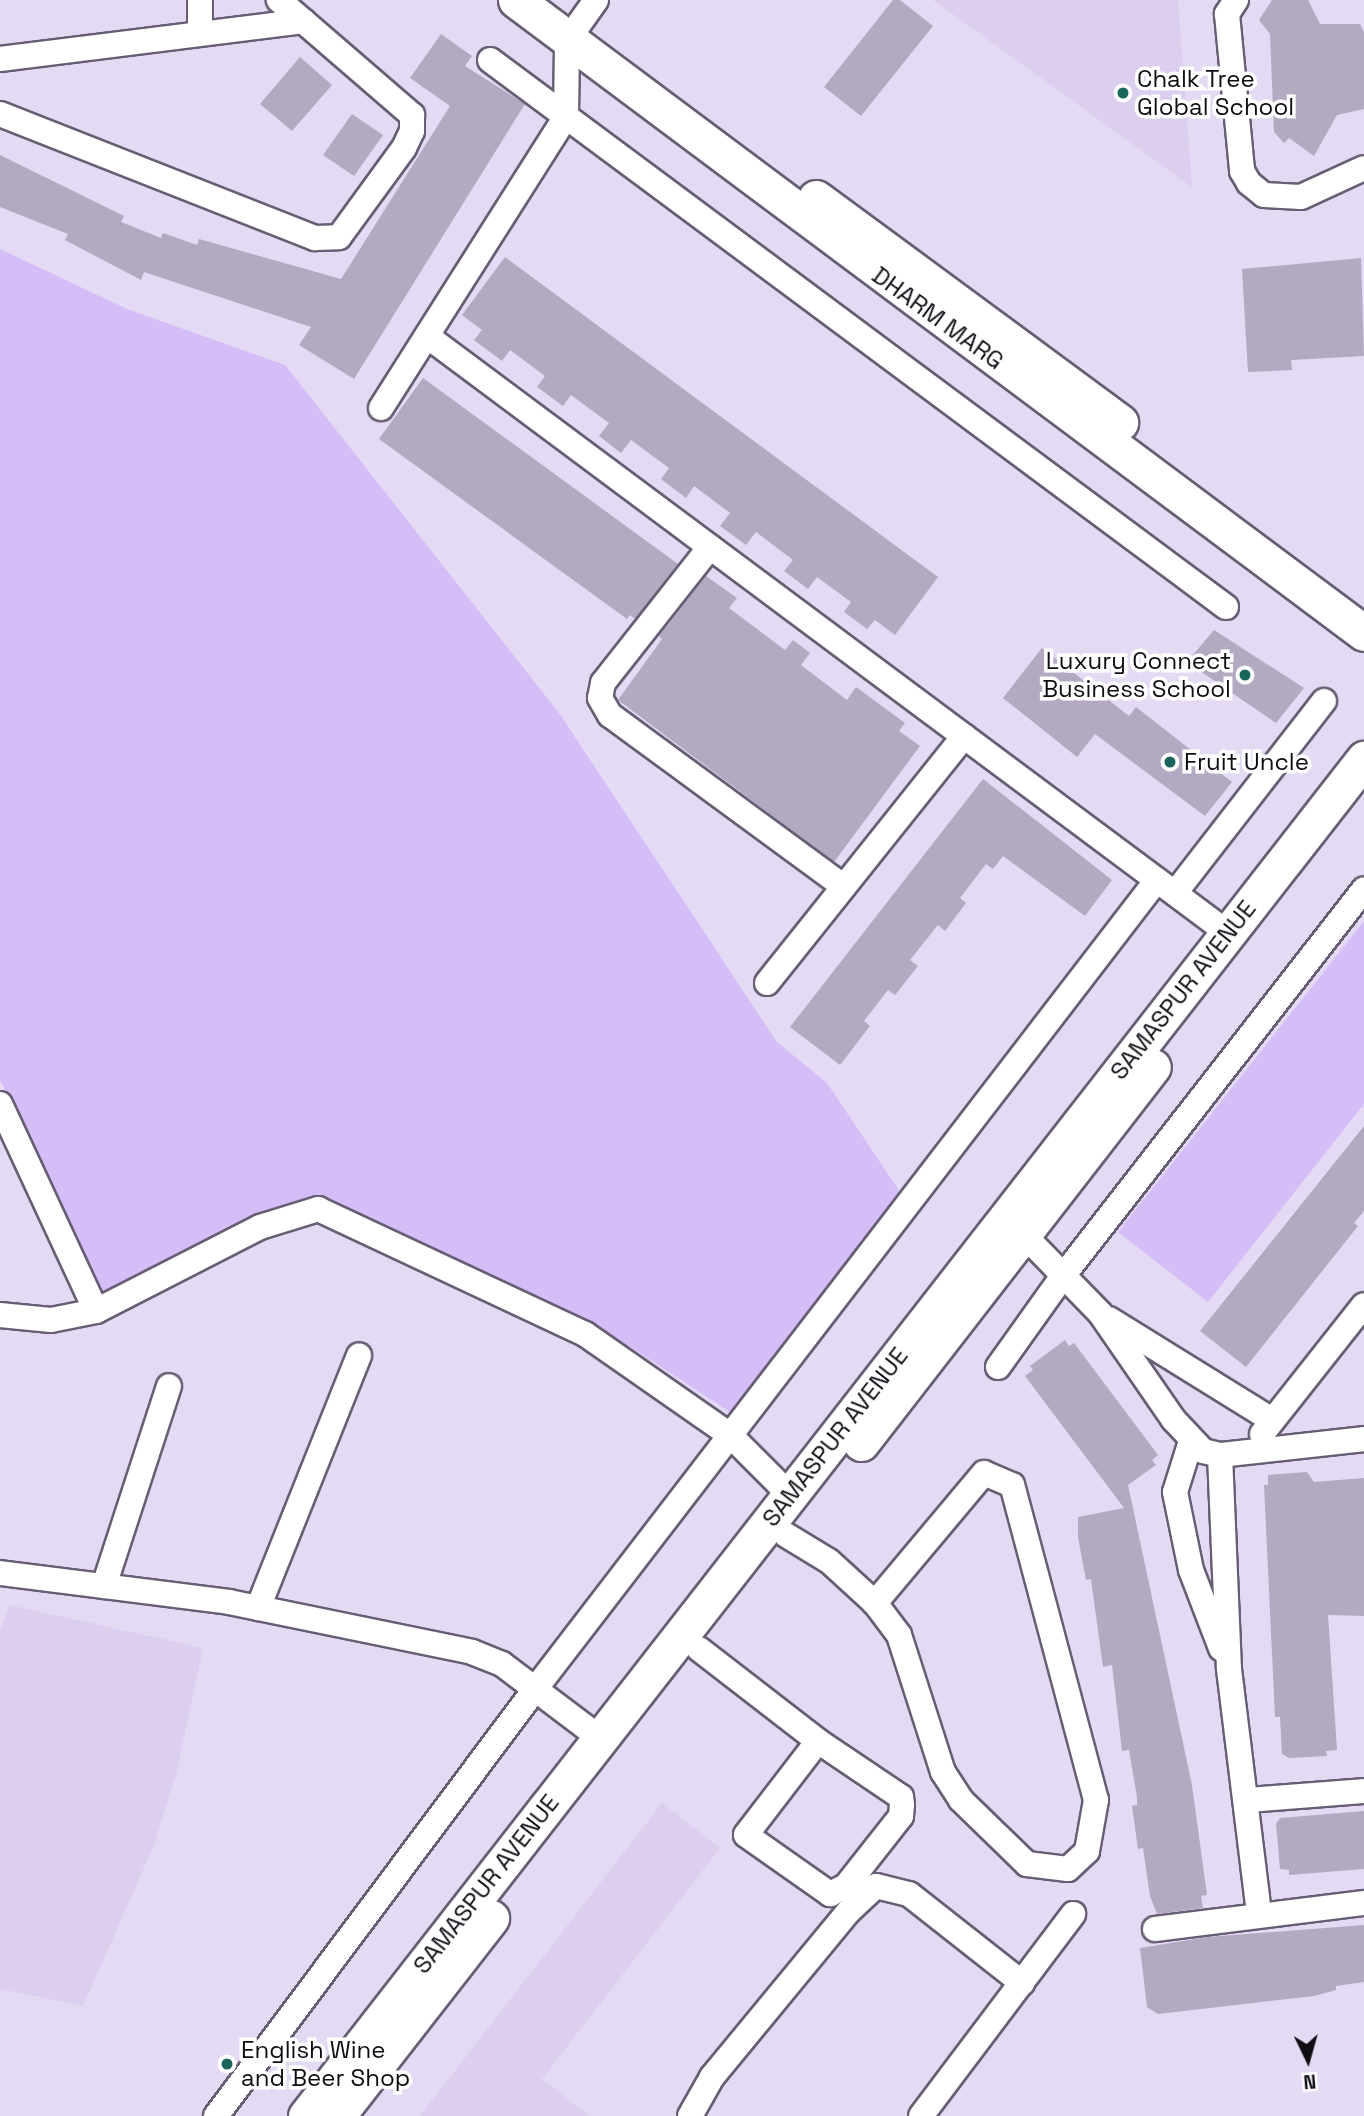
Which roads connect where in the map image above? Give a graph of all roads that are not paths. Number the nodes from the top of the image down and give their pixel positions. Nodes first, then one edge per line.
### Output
1 (200, 0) edge
2 (279, 0) edge
3 (516, 0) edge
4 (553, 0) edge
5 (1236, 0) edge
6 (304, 21) junction
7 (581, 21) edge
8 (200, 33) junction
9 (0, 59) edge
10 (490, 60) dead end
11 (0, 114) edge
12 (566, 116) junction
13 (1364, 168) edge
14 (427, 336) junction
15 (381, 408) dead end
16 (710, 547) junction
17 (1364, 604) edge
18 (1226, 607) dead end
19 (1364, 633) edge
20 (1324, 701) dead end
21 (964, 736) junction
22 (1364, 759) edge
23 (1364, 788) edge
24 (844, 887) junction
25 (1166, 887) junction
26 (1364, 889) edge
27 (1228, 933) junction
28 (768, 983) dead end
29 (0, 1104) edge
30 (1025, 1236) junction
31 (1063, 1276) junction
32 (1364, 1306) edge
33 (96, 1311) junction
34 (1100, 1313) junction
35 (0, 1315) edge
36 (359, 1356) dead end
37 (998, 1367) dead end
38 (169, 1386) dead end
39 (1272, 1420) junction
40 (731, 1436) junction
41 (1364, 1439) edge
42 (1191, 1441) junction
43 (1250, 1451) junction
44 (1220, 1455) junction
45 (790, 1495) junction
46 (786, 1535) junction
47 (0, 1573) edge
48 (104, 1586) junction
49 (875, 1603) junction
50 (258, 1608) junction
51 (699, 1649) junction
52 (1228, 1669) junction
53 (536, 1688) junction
54 (600, 1738) junction
55 (818, 1741) junction
56 (1364, 1791) edge
57 (1247, 1800) junction
58 (538, 1837) junction
59 (1364, 1903) edge
60 (1259, 1913) junction
61 (1073, 1914) dead end
62 (1155, 1929) dead end
63 (1021, 1983) junction
64 (216, 2116) edge
65 (306, 2116) edge
66 (337, 2116) edge
67 (690, 2116) edge
68 (921, 2116) edge

1 - 8 street
2 - 6 street
3 - 7 main road, DHARM MARG
4 - 7 main road, DHARM MARG
5 - 13 street
6 - 8 street
6 - 11 street
7 - 12 street
7 - 17 main road, DHARM MARG
7 - 19 main road, DHARM MARG
8 - 9 street
10 - 12 street
12 - 14 street
12 - 18 street
14 - 15 street
14 - 16 street
16 - 21 street
16 - 24 street
20 - 25 street
21 - 24 street
21 - 25 street
22 - 27 main road, SAMASPUR AVENUE
23 - 30 main road, SAMASPUR AVENUE
24 - 28 street
25 - 27 street
25 - 40 street
26 - 31 street
27 - 45 main road, SAMASPUR AVENUE
29 - 33 street
30 - 31 street
30 - 46 main road, SAMASPUR AVENUE
31 - 34 street
31 - 37 street
32 - 39 street
33 - 35 street
33 - 40 street
34 - 39 street
34 - 42 street
36 - 50 street
38 - 48 street
39 - 43 street
40 - 45 street
40 - 53 street
41 - 43 street
42 - 44 street
42 - 52 street
43 - 44 street
44 - 52 street
45 - 54 main road, SAMASPUR AVENUE
46 - 49 street
46 - 51 main road, SAMASPUR AVENUE
47 - 48 street
48 - 50 street
49 - 49 street
50 - 53 street
51 - 55 street
51 - 58 main road, SAMASPUR AVENUE
52 - 57 street
53 - 54 street
53 - 64 street
54 - 58 main road, SAMASPUR AVENUE
55 - 55 street
56 - 57 street
57 - 60 street
58 - 65 main road, SAMASPUR AVENUE
58 - 66 main road, SAMASPUR AVENUE
59 - 60 street
60 - 62 street
61 - 63 street
63 - 67 street
63 - 68 street

